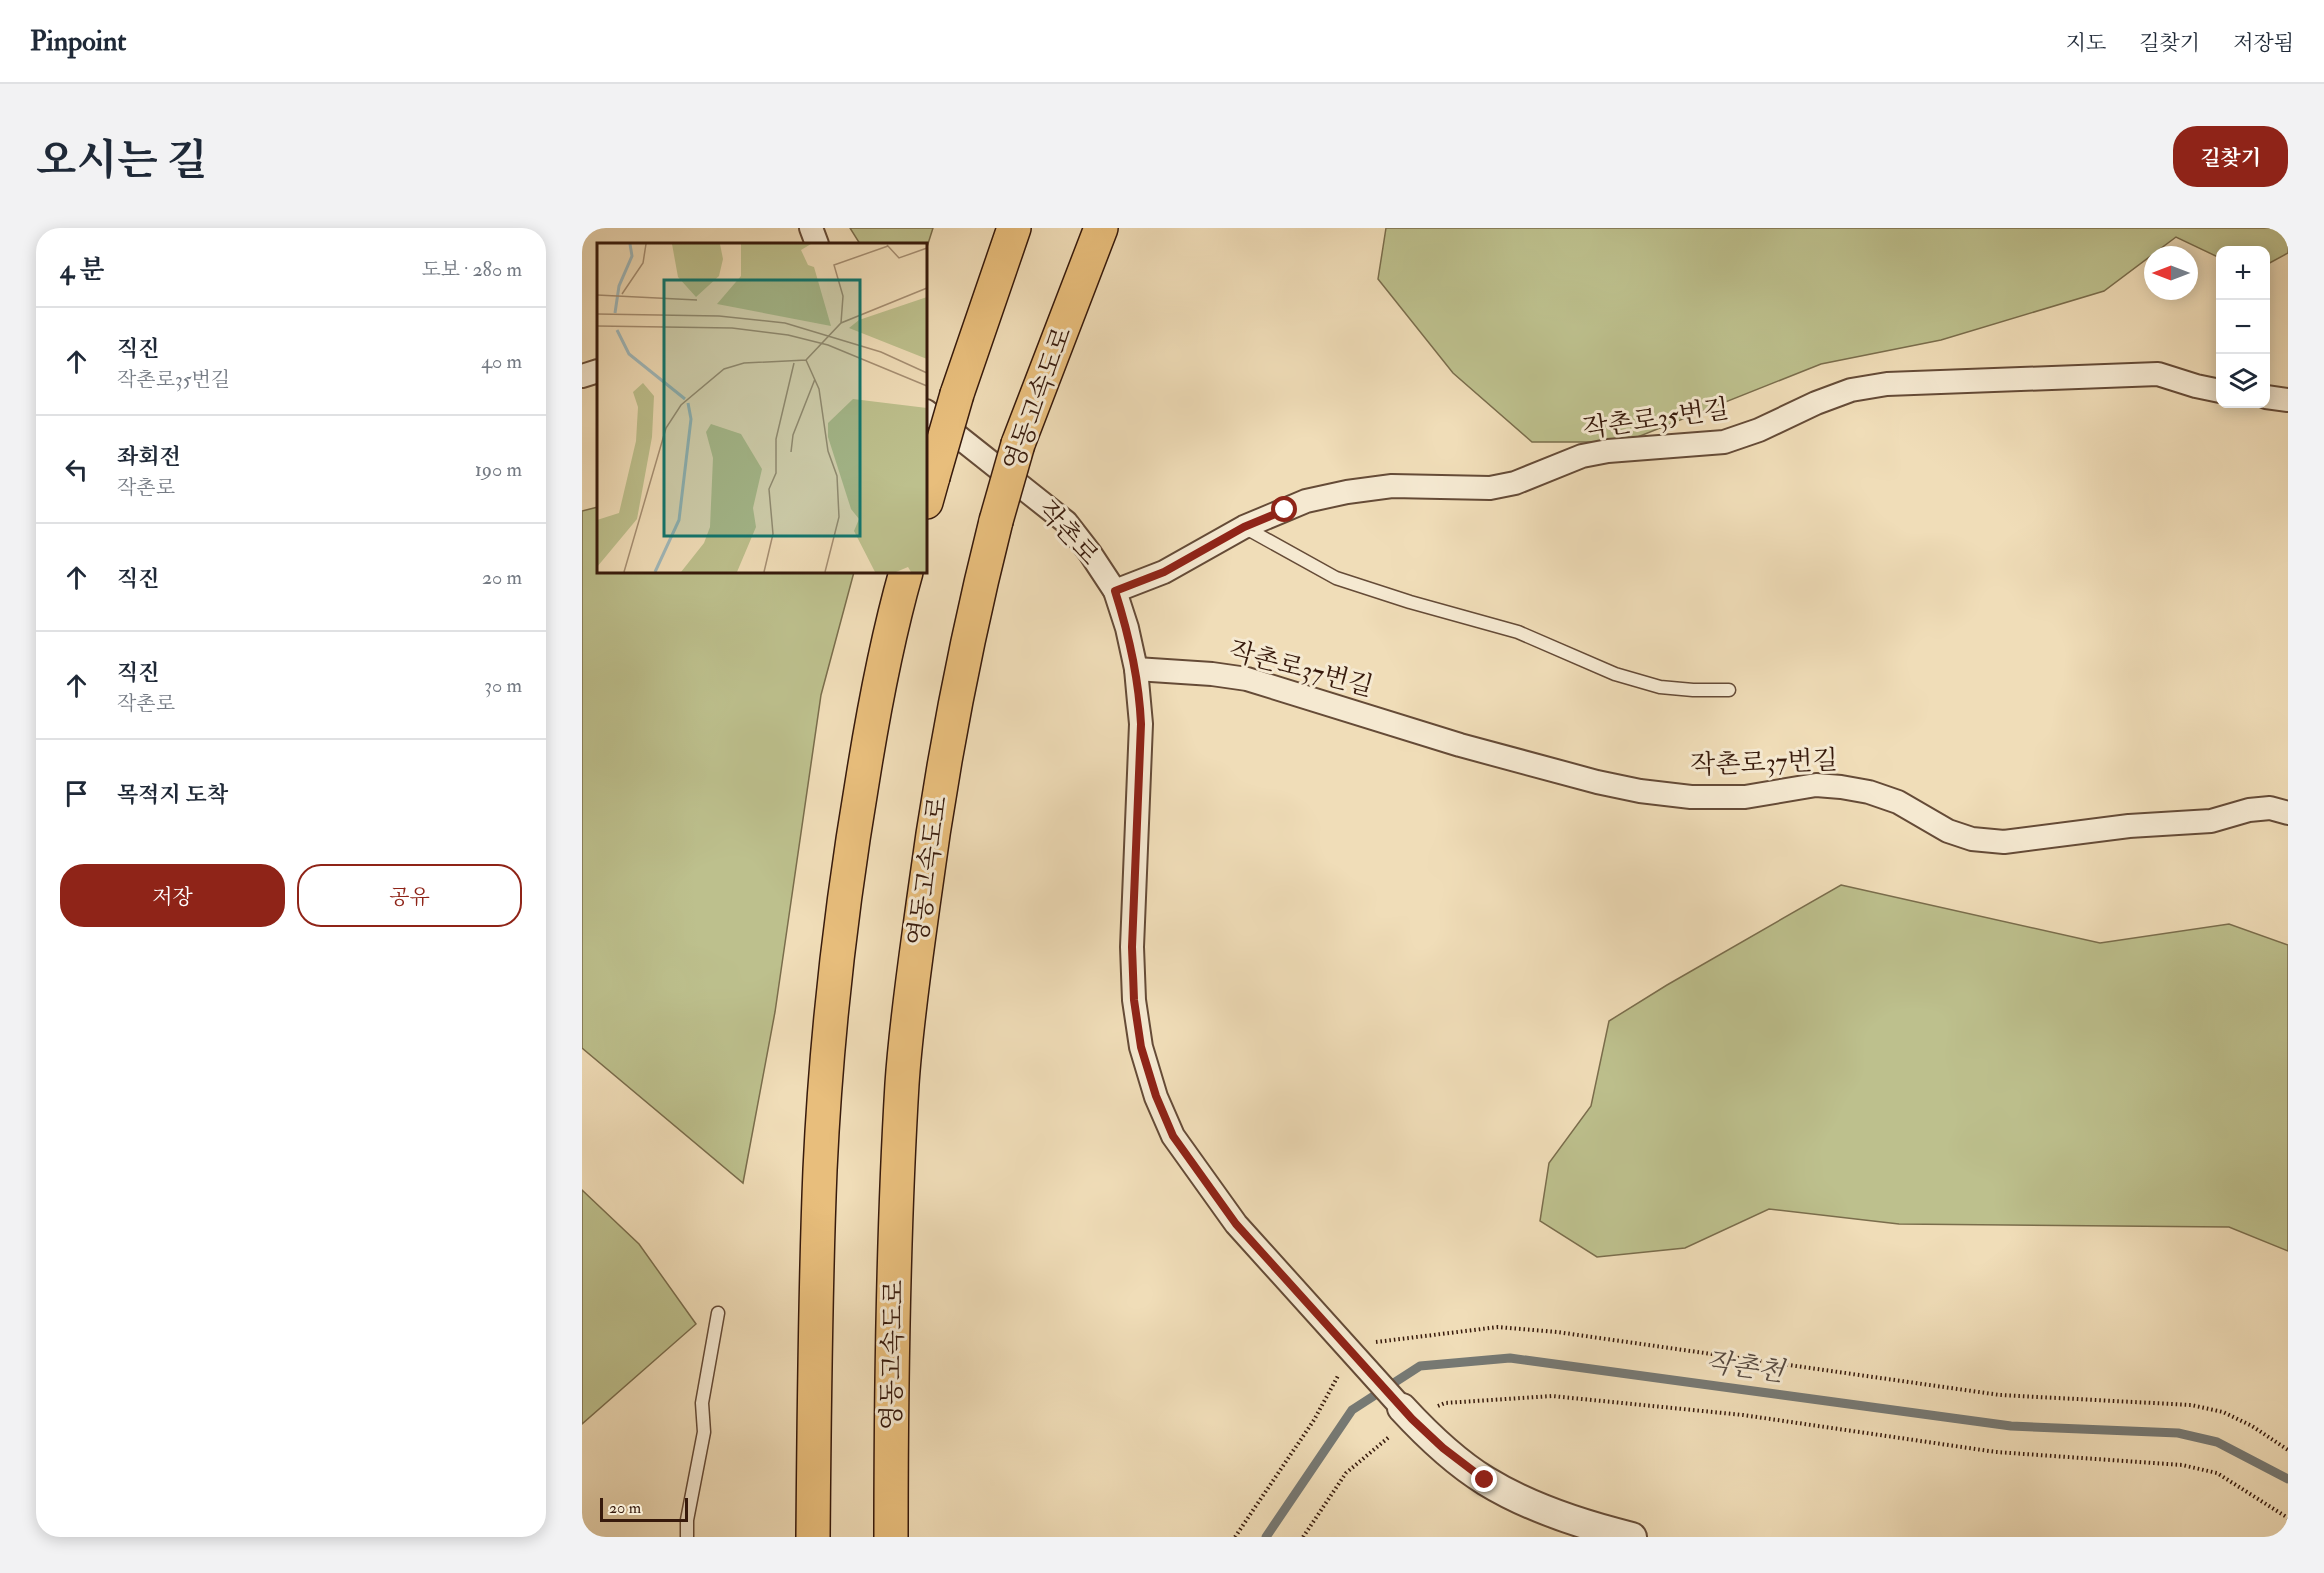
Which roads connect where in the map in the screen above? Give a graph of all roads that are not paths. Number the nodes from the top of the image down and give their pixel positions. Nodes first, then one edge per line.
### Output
1 (811, 228) edge
2 (1014, 228) edge
3 (1101, 228) edge
4 (817, 243) edge
5 (597, 371) edge
6 (582, 376) edge
7 (2216, 390) edge
8 (2270, 398) edge
9 (2288, 400) edge
10 (927, 412) edge
11 (929, 490) edge
12 (1244, 527) junction
13 (906, 573) edge
14 (1115, 591) junction
15 (1136, 669) junction
16 (1730, 690) dead end
17 (2288, 813) edge
18 (718, 1313) dead end
19 (1407, 1413) joint
20 (687, 1537) edge
21 (813, 1537) edge
22 (891, 1537) edge
23 (1632, 1537) edge

1 - 4 street
2 - 11 highway, bridge
3 - 22 highway, 영동고속도로, bridge
5 - 6 street
7 - 12 street, 작촌로35번길
8 - 9 street
10 - 14 street, 작촌로
12 - 14 street, 작촌로35번길
12 - 16 lane
13 - 21 highway
14 - 15 street, 작촌로
15 - 17 street, 작촌로37번길
15 - 19 street, 작촌로
18 - 20 lane
19 - 23 street

